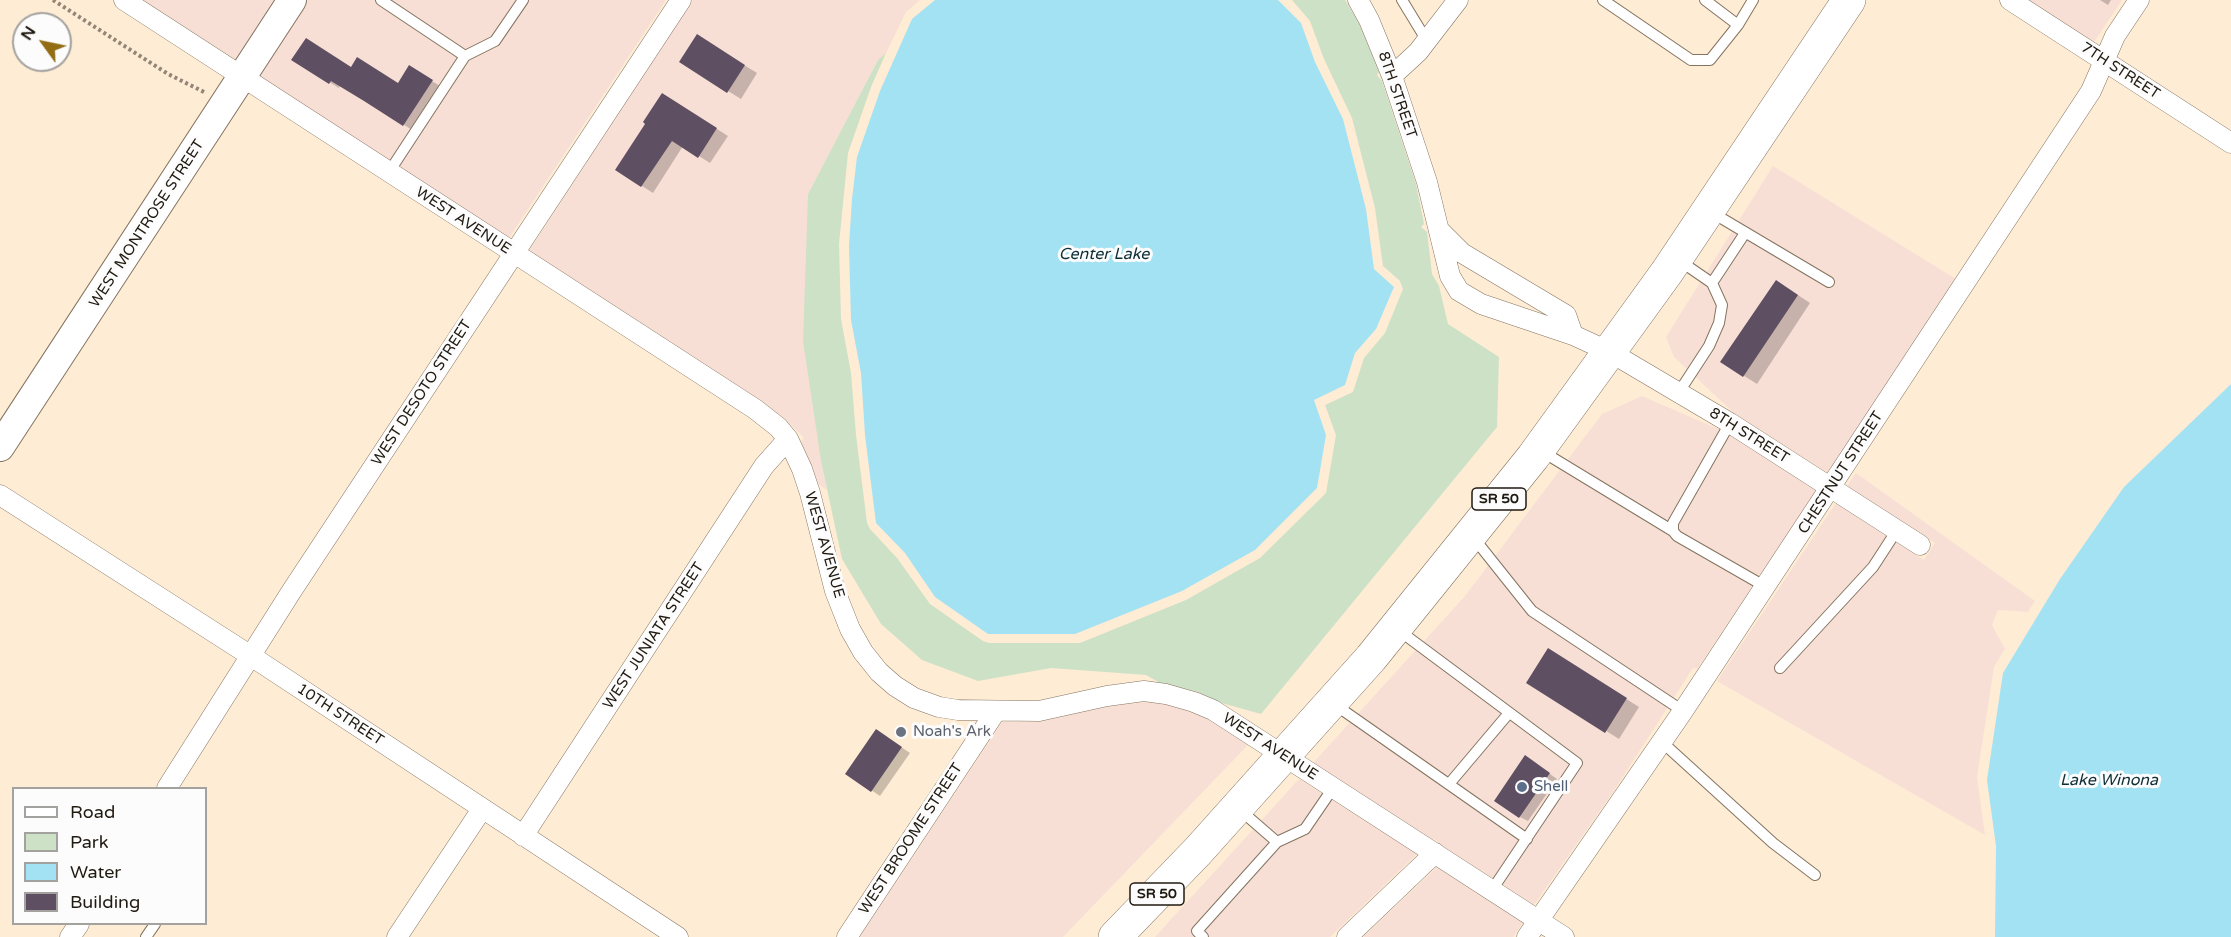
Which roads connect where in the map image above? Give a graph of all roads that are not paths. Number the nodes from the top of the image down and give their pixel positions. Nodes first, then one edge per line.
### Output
1 (124, 0) edge
2 (292, 0) edge
3 (381, 0) edge
4 (523, 0) edge
5 (681, 0) edge
6 (1358, 0) edge
7 (1402, 0) edge
8 (1458, 0) edge
9 (1603, 0) edge
10 (1705, 0) edge
11 (1753, 0) edge
12 (1849, 0) edge
13 (2010, 0) edge
14 (2139, 0) edge
15 (1738, 25) junction
16 (1427, 41) junction
17 (465, 56) junction
18 (2105, 62) junction
19 (1392, 76) junction
20 (243, 77) junction
21 (2231, 143) edge
22 (389, 172) junction
23 (1709, 210) junction
24 (1437, 228) junction
25 (1745, 233) junction
26 (513, 253) junction
27 (1676, 258) junction
28 (1829, 282) dead end
29 (1712, 283) junction
30 (1573, 335) junction
31 (1610, 352) junction
32 (1679, 392) junction
33 (1730, 423) junction
34 (788, 439) junction
35 (0, 447) edge
36 (1539, 449) junction
37 (1832, 488) junction
38 (0, 495) edge
39 (1897, 530) junction
40 (1673, 531) junction
41 (1471, 535) junction
42 (1920, 545) dead end
43 (1766, 587) junction
44 (1395, 628) junction
45 (251, 656) junction
46 (1780, 668) dead end
47 (1331, 702) junction
48 (996, 711) junction
49 (1683, 711) junction
50 (1509, 713) junction
51 (1662, 742) junction
52 (1283, 756) junction
53 (1449, 784) junction
54 (168, 787) edge
55 (1334, 788) junction
56 (1237, 808) junction
57 (482, 809) junction
58 (523, 836) junction
59 (1527, 839) junction
60 (1277, 842) junction
61 (1434, 853) junction
62 (1815, 875) dead end
63 (1492, 890) junction
64 (1538, 920) junction
65 (1125, 931) edge
66 (1197, 935) edge
67 (398, 937) edge
68 (678, 937) edge
69 (847, 937) edge
70 (1347, 937) edge
71 (1527, 937) edge
72 (1564, 937) edge

1 - 20 street, WEST AVENUE
2 - 20 street, WEST MONTROSE STREET
3 - 17 lane
4 - 17 lane
5 - 26 street, WEST DESOTO STREET
6 - 19 street, 8TH STREET
7 - 16 lane
8 - 16 street
9 - 15 lane
10 - 15 lane
11 - 15 lane
12 - 23 highway, SR 50
13 - 18 street, 7TH STREET
14 - 18 street, CHESTNUT STREET
16 - 19 street
17 - 22 lane
18 - 21 street, 7TH STREET
18 - 37 street, CHESTNUT STREET
19 - 24 street, 8TH STREET
20 - 22 street, WEST AVENUE
20 - 35 street, WEST MONTROSE STREET
22 - 26 street, WEST AVENUE
23 - 25 lane
23 - 27 highway, SR 50
24 - 30 street
24 - 30 street, 8TH STREET
25 - 28 lane
25 - 29 lane
26 - 34 street, WEST AVENUE
26 - 45 street, WEST DESOTO STREET
27 - 29 lane
27 - 31 highway, SR 50
29 - 32 lane
30 - 31 street, 8TH STREET
31 - 32 street, 8TH STREET
31 - 36 highway, SR 50
32 - 33 street, 8TH STREET
33 - 37 street, 8TH STREET
33 - 40 lane
34 - 48 street, WEST AVENUE
34 - 58 street, WEST JUNIATA STREET
36 - 40 lane
36 - 41 highway, SR 50
37 - 39 street, 8TH STREET
37 - 43 street, CHESTNUT STREET
38 - 45 street, 10TH STREET
39 - 42 street, 8TH STREET
39 - 46 lane
40 - 43 lane
41 - 44 highway, SR 50
41 - 49 lane
43 - 49 street, CHESTNUT STREET
44 - 47 highway, SR 50
44 - 50 lane
45 - 54 street, WEST DESOTO STREET
45 - 57 street, 10TH STREET
47 - 52 highway, SR 50
47 - 53 lane
48 - 52 street, WEST AVENUE
48 - 69 street, WEST BROOME STREET
49 - 51 street, CHESTNUT STREET
50 - 53 lane
50 - 59 lane
51 - 62 lane
51 - 64 street, CHESTNUT STREET
52 - 55 street, WEST AVENUE
52 - 56 highway, SR 50
53 - 59 lane
55 - 60 lane
55 - 61 street, WEST AVENUE
56 - 60 lane
56 - 65 highway, SR 50
57 - 58 street, 10TH STREET
57 - 67 street
58 - 68 street, 10TH STREET
59 - 63 lane
60 - 66 lane
61 - 63 street, WEST AVENUE
61 - 70 street
63 - 64 street, WEST AVENUE
64 - 71 street, CHESTNUT STREET
64 - 72 street, WEST AVENUE

